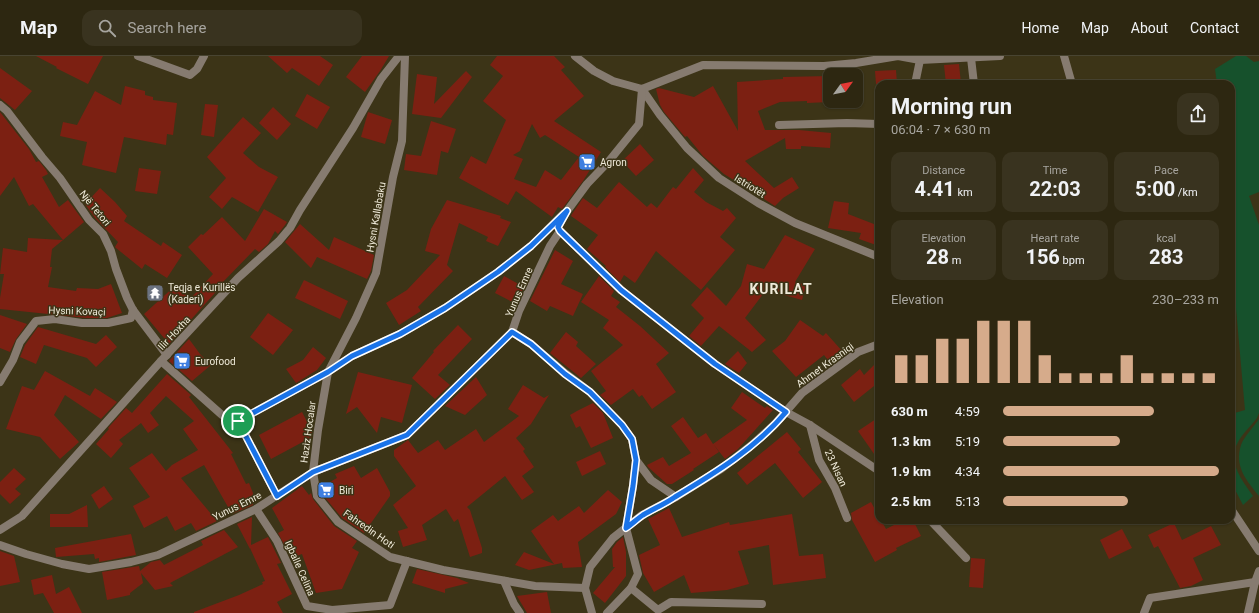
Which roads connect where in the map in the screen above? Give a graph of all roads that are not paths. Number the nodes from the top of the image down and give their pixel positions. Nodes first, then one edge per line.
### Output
1 (138, 56) edge
2 (204, 56) edge
3 (399, 56) edge
4 (405, 56) edge
5 (575, 56) edge
6 (898, 56) edge
7 (1000, 56) edge
8 (1064, 56) edge
9 (971, 58) junction
10 (856, 59) edge
11 (920, 60) junction
12 (916, 80) edge
13 (974, 80) edge
14 (1071, 80) edge
15 (642, 89) junction
16 (0, 105) edge
17 (779, 124) dead end
18 (875, 124) edge
19 (567, 211) junction
20 (560, 231) junction
21 (875, 255) edge
22 (133, 310) junction
23 (512, 332) junction
24 (875, 346) edge
25 (164, 358) junction
26 (328, 372) junction
27 (0, 382) edge
28 (786, 412) junction
29 (238, 421) junction
30 (810, 424) junction
31 (636, 460) junction
32 (875, 468) edge
33 (313, 472) junction
34 (277, 496) junction
35 (676, 497) junction
36 (256, 509) junction
37 (1235, 515) edge
38 (848, 518) dead end
39 (934, 524) edge
40 (626, 528) junction
41 (0, 530) edge
42 (0, 545) edge
43 (1259, 551) edge
44 (966, 558) dead end
45 (407, 561) junction
46 (1259, 571) edge
47 (504, 581) junction
48 (1255, 582) junction
49 (585, 588) junction
50 (632, 588) junction
51 (762, 604) dead end
52 (660, 611) edge
53 (520, 613) edge
54 (592, 613) edge
55 (607, 613) edge
56 (1144, 613) edge
57 (1248, 613) edge

1 - 2 street
3 - 25 street, Ilir Hoxha
4 - 26 street, Hysni Kallabaku
5 - 15 street
6 - 10 street
6 - 11 street
7 - 9 street
8 - 14 street
9 - 11 street
9 - 13 street
10 - 15 street
11 - 12 street
15 - 19 street, Yunus Emre
15 - 21 street, Istriotët
16 - 22 street, Një Tetori
17 - 18 street
19 - 20 street, Yunus Emre
19 - 26 street, Haziz Hocalar
20 - 23 street, Yunus Emre
20 - 28 street, 23 Nisan
22 - 25 street, Një Tetori
22 - 27 street, Hysni Kovaçi
23 - 31 street
23 - 33 street, Yunus Emre
24 - 28 street, Ahmet Krasniqi
25 - 29 street, Një Tetori
25 - 41 street, Ilir Hoxha
26 - 29 street, Haziz Hocalar
26 - 33 street, Haziz Hocalar
28 - 30 street, 23 Nisan
28 - 35 street, Ahmet Krasniqi
29 - 34 street
30 - 32 street, 23 Nisan
30 - 38 street, 23 Nisan
31 - 35 street
31 - 40 street
33 - 34 street, Yunus Emre
33 - 45 street, Fahredin Hoti
34 - 36 street, Yunus Emre
35 - 40 street, Ahmet Krasniqi
36 - 42 street, Yunus Emre
36 - 45 street, Igballe Celina
37 - 43 street
39 - 44 street
40 - 49 street, Ahmet Krasniqi
40 - 50 street
45 - 47 street, Fahredin Hoti
46 - 48 street
47 - 49 street, Fahredin Hoti
47 - 53 street
48 - 56 street
48 - 57 street
49 - 54 street
50 - 52 street
50 - 55 street
51 - 52 street

